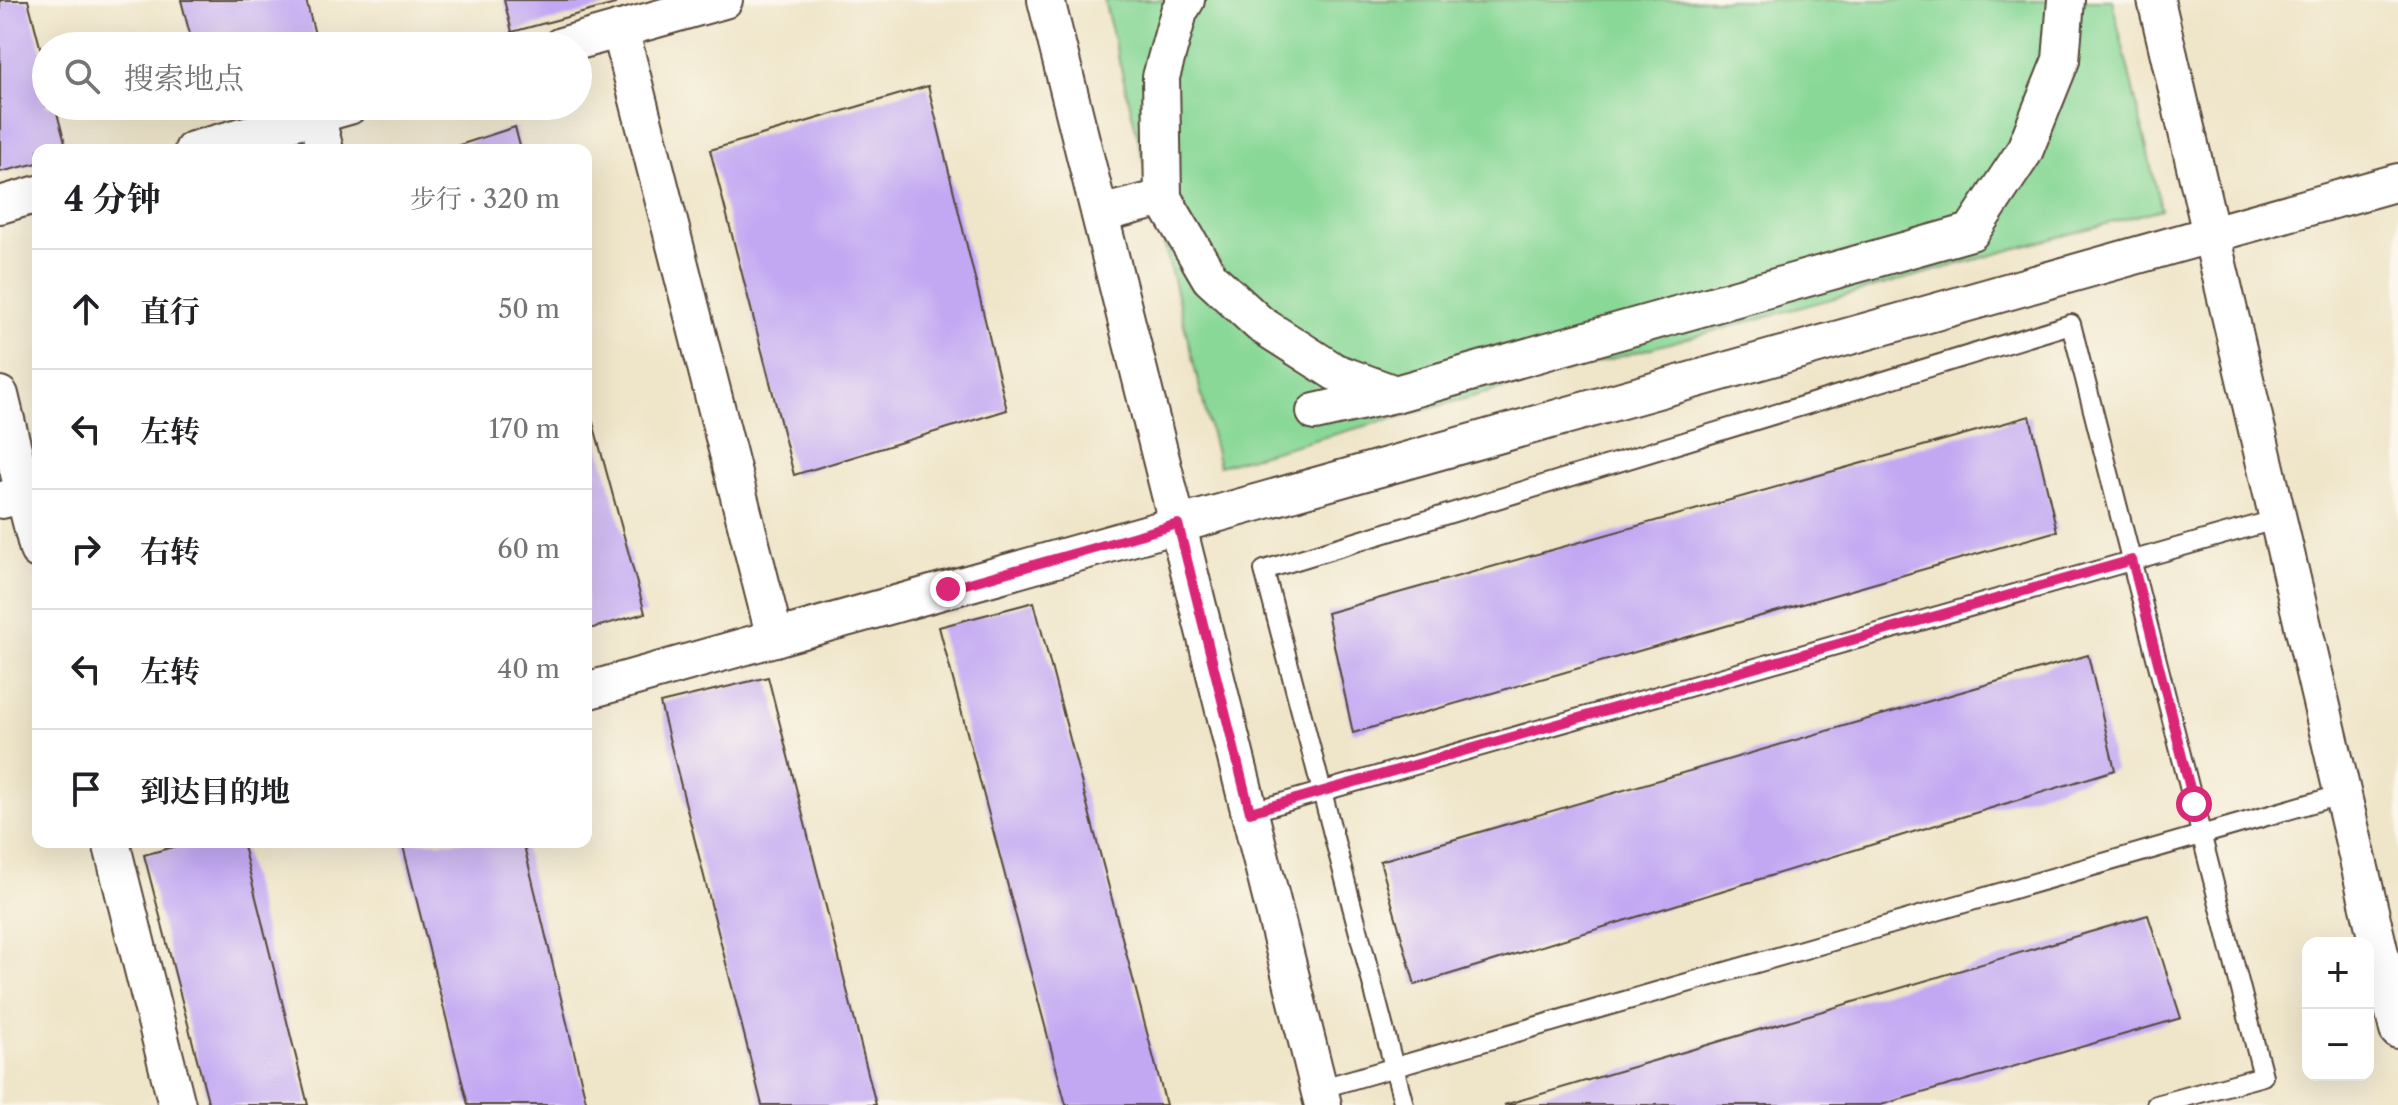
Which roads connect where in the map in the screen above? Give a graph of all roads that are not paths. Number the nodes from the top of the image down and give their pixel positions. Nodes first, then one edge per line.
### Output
1 (724, 0) edge
2 (1046, 0) edge
3 (1186, 0) edge
4 (2066, 0) edge
5 (2156, 0) edge
6 (620, 29) junction
7 (592, 37) edge
8 (300, 120) edge
9 (330, 120) edge
10 (214, 144) edge
11 (326, 144) edge
12 (2398, 182) edge
13 (32, 196) edge
14 (1163, 198) junction
15 (0, 205) edge
16 (1100, 214) junction
17 (2211, 235) junction
18 (1395, 394) junction
19 (0, 395) edge
20 (1315, 412) dead end
21 (12, 497) edge
22 (2278, 519) junction
23 (1178, 524) junction
24 (32, 538) edge
25 (2132, 560) junction
26 (775, 638) junction
27 (592, 689) edge
28 (1321, 791) junction
29 (2343, 794) junction
30 (1250, 812) junction
31 (2202, 835) junction
32 (113, 848) edge
33 (2398, 1030) edge
34 (1394, 1067) junction
35 (1321, 1097) edge
36 (177, 1105) edge
37 (1404, 1105) edge
38 (2156, 1105) edge

1 - 6 street
2 - 16 street
3 - 14 street
4 - 18 street
5 - 17 street
6 - 7 street
6 - 26 street
8 - 10 street
9 - 11 street
12 - 17 street
13 - 15 street
14 - 16 street
14 - 18 street
16 - 23 street
17 - 22 street
17 - 23 street
18 - 20 street
19 - 21 street
21 - 24 street
22 - 25 lane
22 - 29 street
23 - 26 street
23 - 30 street
25 - 28 lane
25 - 28 lane
25 - 31 lane
26 - 27 street
28 - 30 lane
28 - 34 lane
29 - 31 lane
29 - 33 street
30 - 35 street
31 - 34 lane
31 - 38 lane
32 - 36 street
34 - 35 lane
34 - 37 lane

